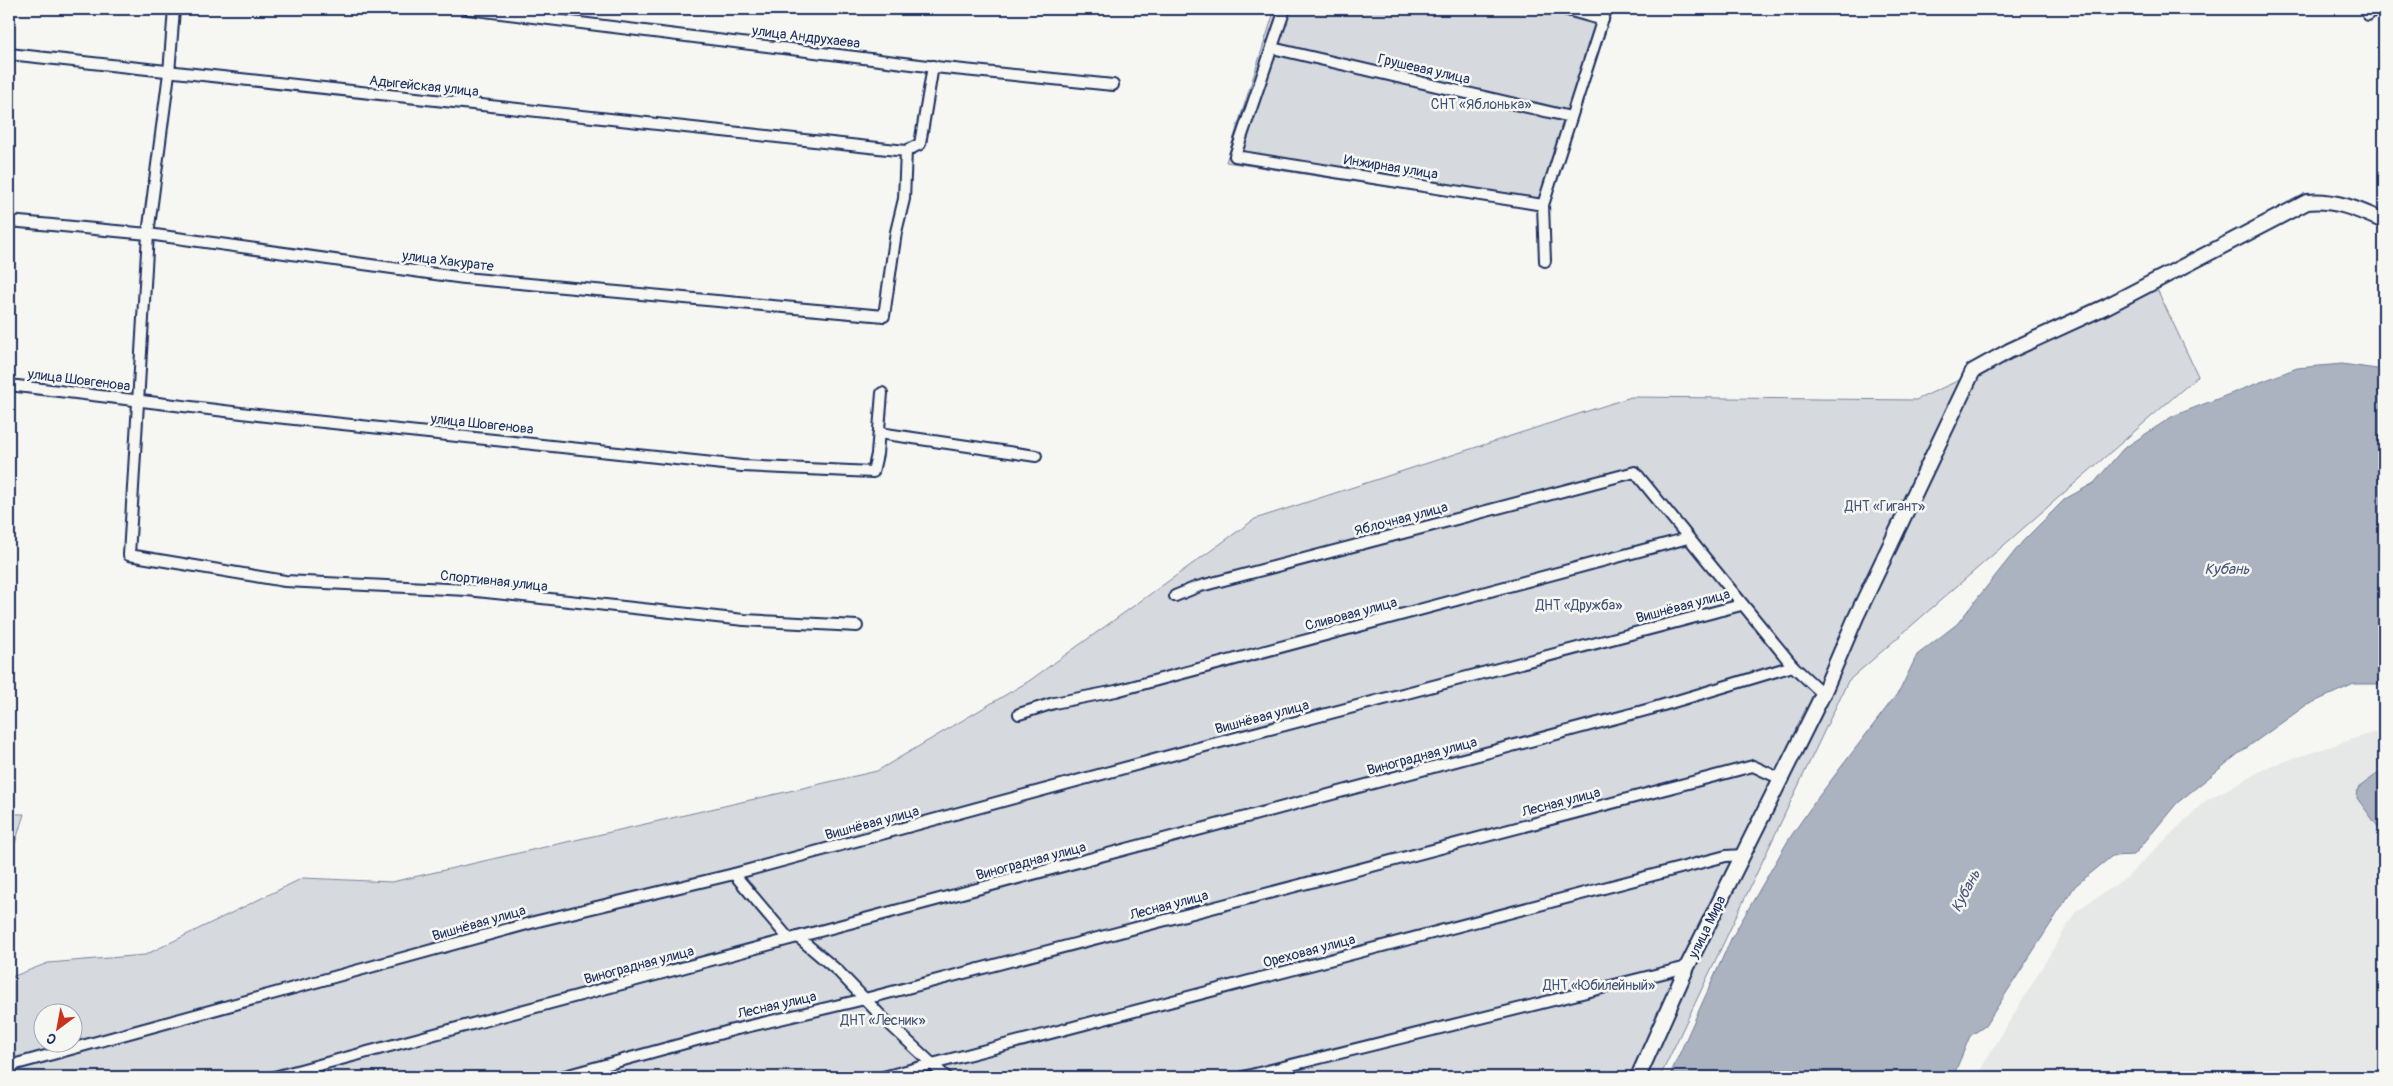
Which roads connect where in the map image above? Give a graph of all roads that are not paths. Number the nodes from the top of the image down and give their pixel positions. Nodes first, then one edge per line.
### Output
1 (174, 9) edge
2 (468, 9) edge
3 (1285, 9) edge
4 (1564, 9) edge
5 (1606, 9) edge
6 (1603, 20) junction
7 (1272, 48) junction
8 (9, 54) edge
9 (933, 66) junction
10 (169, 73) junction
11 (1113, 85) dead end
12 (1570, 117) junction
13 (906, 151) junction
14 (1543, 204) junction
15 (9, 221) edge
16 (2384, 221) edge
17 (148, 234) junction
18 (1545, 261) dead end
19 (9, 385) edge
20 (882, 393) dead end
21 (140, 401) junction
22 (879, 433) junction
23 (1036, 456) dead end
24 (1688, 538) junction
25 (1175, 596) dead end
26 (1741, 605) junction
27 (857, 626) dead end
28 (1793, 666) junction
29 (1824, 694) junction
30 (1019, 714) dead end
31 (1782, 778) junction
32 (1743, 855) junction
33 (734, 874) junction
34 (794, 938) junction
35 (1687, 967) junction
36 (865, 999) junction
37 (931, 1065) junction
38 (9, 1066) edge
39 (278, 1077) edge
40 (562, 1077) edge
41 (883, 1077) edge
42 (946, 1077) edge
43 (1244, 1077) edge
44 (1636, 1077) edge

1 - 10 street
2 - 9 street, улица Андрухаева
3 - 7 street
4 - 6 street
5 - 6 street
6 - 12 street
7 - 12 street, Грушевая улица
7 - 14 street, Инжирная улица
8 - 10 street, Адыгейская улица
9 - 11 street, улица Андрухаева
9 - 13 street
10 - 13 street, Адыгейская улица
10 - 17 street
12 - 14 street
13 - 17 street, улица Хакурате
14 - 18 street
15 - 17 street, улица Хакурате
16 - 29 street, улица Мира
17 - 21 street
19 - 21 street, улица Шовгенова
20 - 22 street, улица Шовгенова
21 - 22 street, улица Шовгенова
21 - 27 street, Спортивная улица
22 - 23 street
24 - 25 street, Яблочная улица
24 - 26 street
24 - 30 street, Сливовая улица
26 - 28 street
26 - 33 street, Вишнёвая улица
28 - 29 street
28 - 34 street, Виноградная улица
29 - 31 street, улица Мира
31 - 32 street, улица Мира
31 - 36 street, Лесная улица
32 - 35 street, улица Мира
32 - 37 street, Ореховая улица
33 - 34 street
33 - 38 street, Вишнёвая улица
34 - 36 street
34 - 39 street, Виноградная улица
35 - 43 street
35 - 44 street, улица Мира
36 - 37 street
36 - 40 street, Лесная улица
37 - 41 street, Ореховая улица
37 - 42 street

